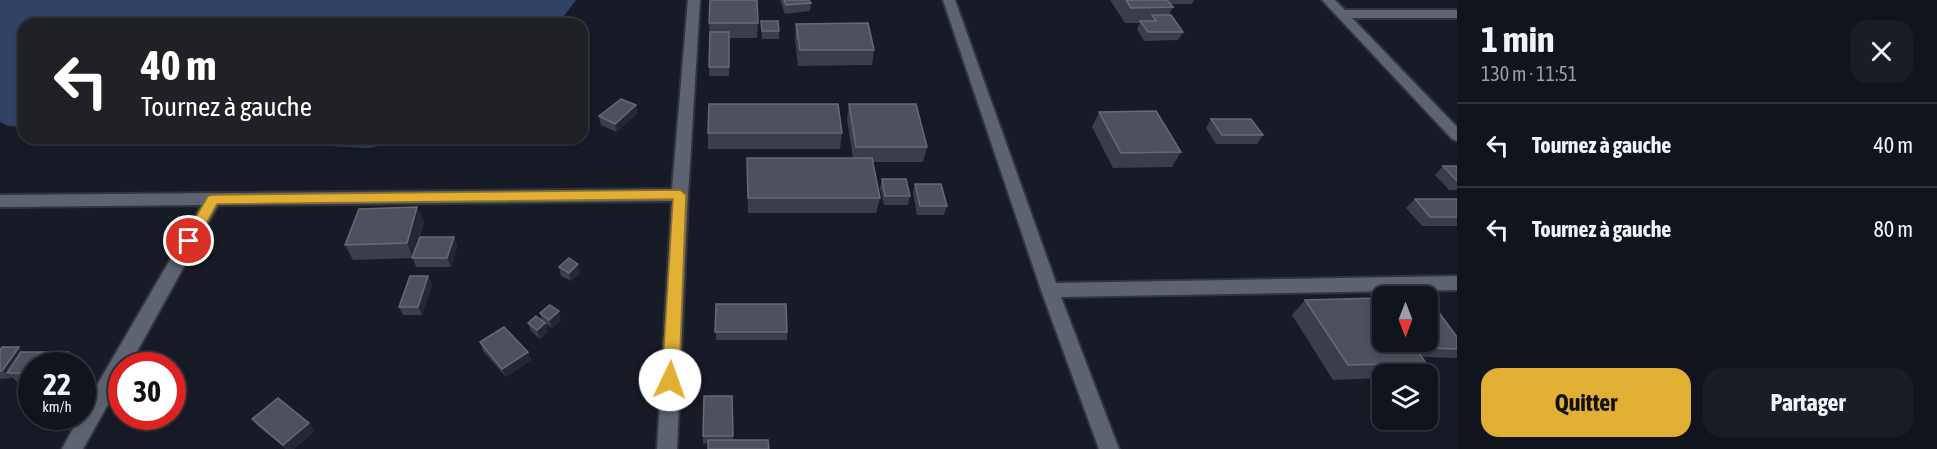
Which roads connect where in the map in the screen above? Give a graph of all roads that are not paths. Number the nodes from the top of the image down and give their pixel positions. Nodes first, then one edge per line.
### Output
1 (694, 0) edge
2 (949, 0) edge
3 (1328, 0) edge
4 (1341, 14) junction
5 (1457, 14) edge
6 (1457, 136) edge
7 (680, 195) junction
8 (213, 199) junction
9 (0, 201) edge
10 (1457, 283) edge
11 (1050, 290) junction
12 (72, 449) edge
13 (667, 449) edge
14 (1109, 449) edge

1 - 7 street
2 - 11 street
3 - 4 street
4 - 5 street
4 - 6 street
7 - 8 street
7 - 13 street
8 - 9 street
8 - 12 street
10 - 11 street
11 - 14 street

